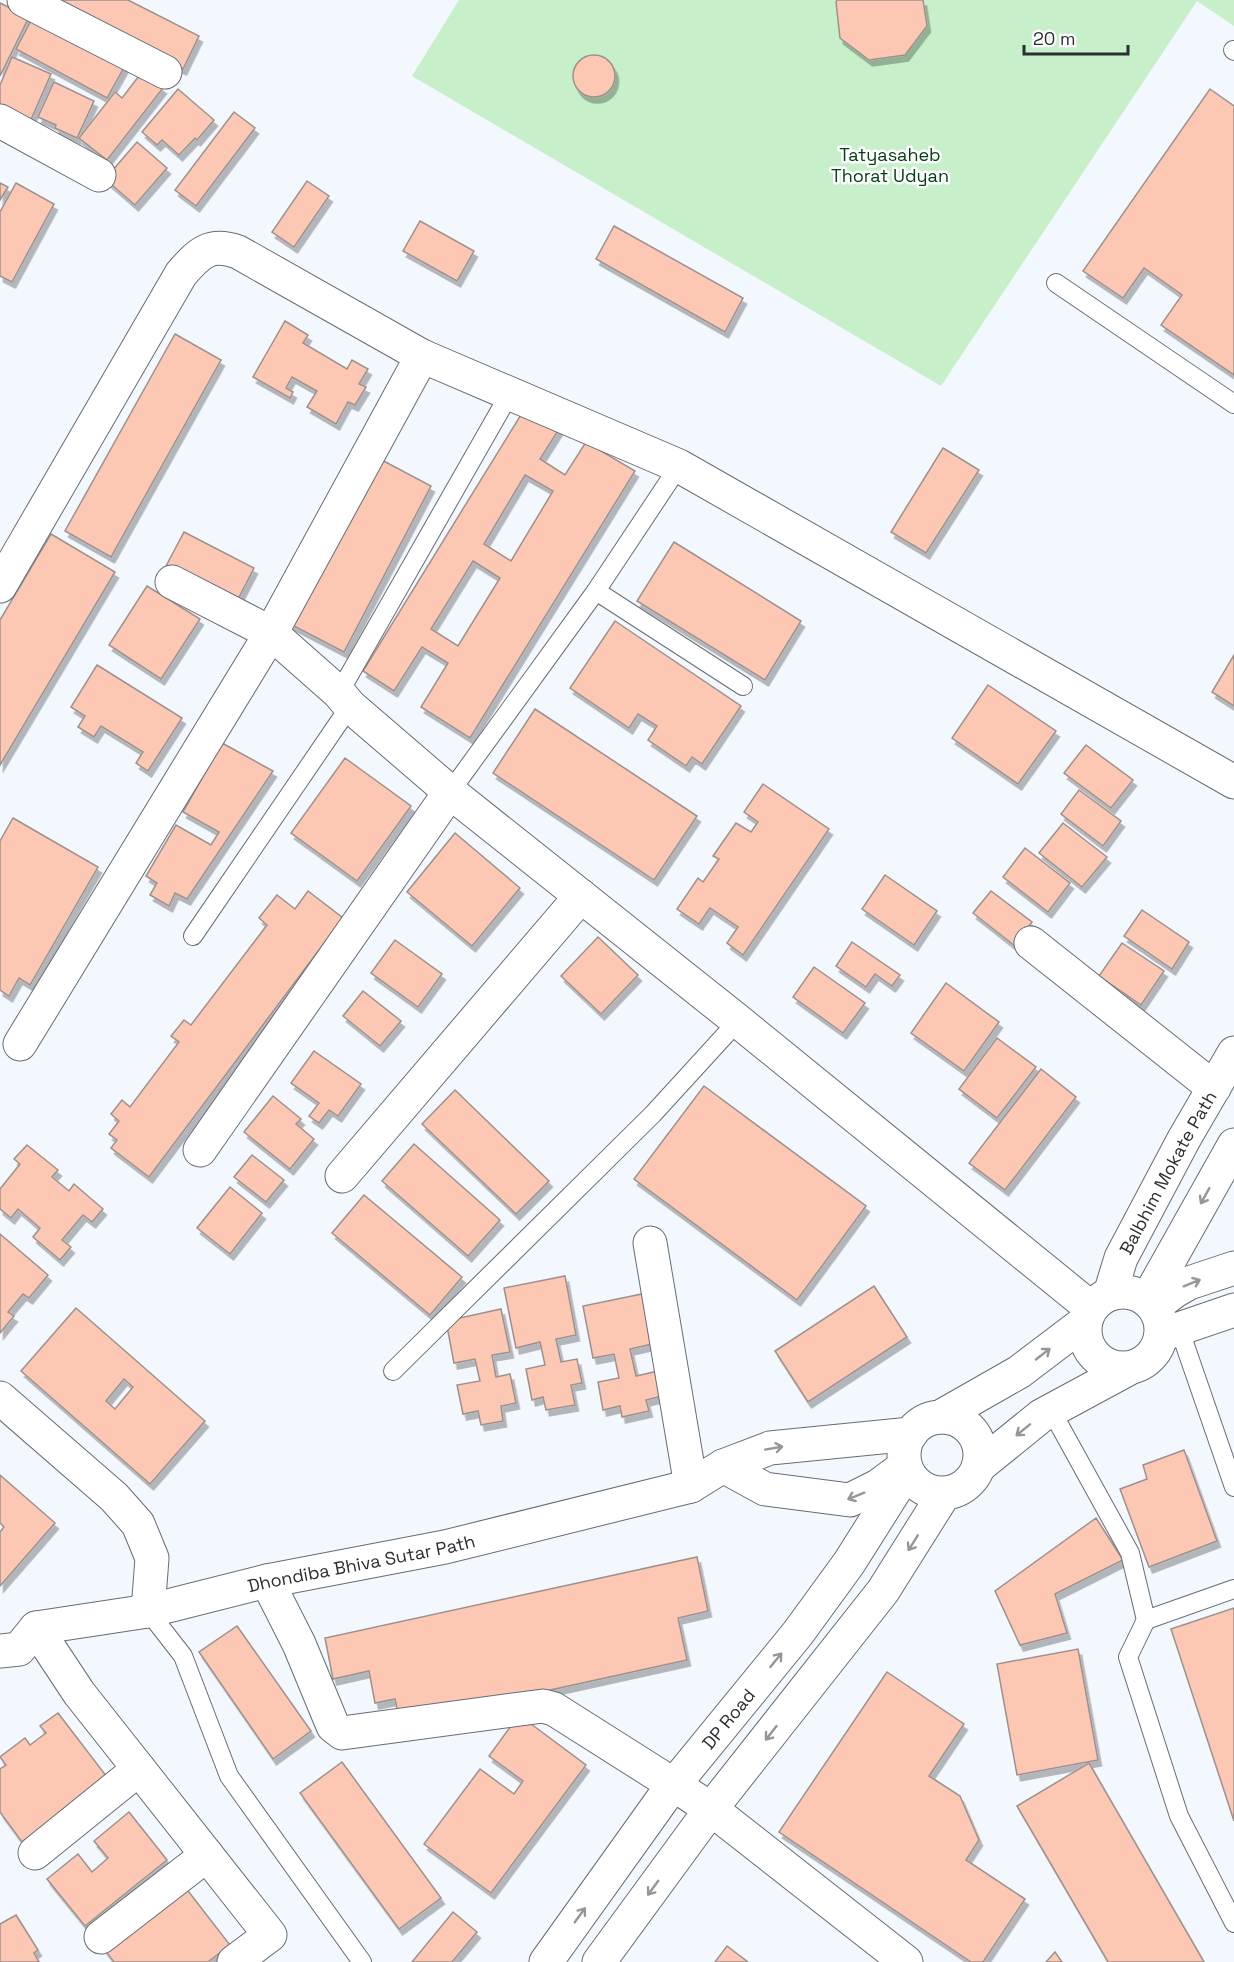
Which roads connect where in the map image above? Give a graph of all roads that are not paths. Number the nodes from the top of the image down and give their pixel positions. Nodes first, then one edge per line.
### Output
1 (24, 0) edge
2 (165, 72) dead end
3 (0, 121) edge
4 (99, 175) dead end
5 (1056, 283) dead end
6 (422, 356) junction
7 (510, 393) junction
8 (1234, 404) edge
9 (680, 466) junction
10 (172, 582) dead end
11 (0, 586) edge
12 (597, 591) junction
13 (271, 633) junction
14 (743, 686) dead end
15 (344, 700) junction
16 (1234, 782) edge
17 (450, 792) junction
18 (581, 896) junction
19 (193, 936) dead end
20 (1031, 943) dead end
21 (738, 1021) junction
22 (20, 1044) dead end
23 (1234, 1053) edge
24 (1214, 1088) junction
25 (1234, 1145) edge
26 (200, 1150) dead end
27 (342, 1176) dead end
28 (650, 1243) dead end
29 (1234, 1268) edge
30 (1095, 1308) junction
31 (1234, 1310) edge
32 (1160, 1318) junction
33 (1128, 1369) junction
34 (393, 1371) dead end
35 (0, 1398) edge
36 (1051, 1410) junction
37 (940, 1417) junction
38 (911, 1434) junction
39 (723, 1466) junction
40 (978, 1467) junction
41 (906, 1469) junction
42 (692, 1486) junction
43 (1234, 1487) edge
44 (944, 1494) junction
45 (267, 1581) junction
46 (1234, 1589) edge
47 (148, 1611) junction
48 (1146, 1620) junction
49 (14, 1641) edge
50 (140, 1769) junction
51 (674, 1785) junction
52 (711, 1809) junction
53 (35, 1853) dead end
54 (207, 1855) junction
55 (1234, 1923) edge
56 (101, 1936) dead end
57 (234, 1962) edge
58 (362, 1962) edge
59 (546, 1962) edge
60 (599, 1962) edge
61 (906, 1962) edge

1 - 2 street
3 - 4 street
5 - 8 lane
6 - 7 street
6 - 11 street
6 - 13 street
7 - 9 street
7 - 15 lane
9 - 12 lane
9 - 16 street
10 - 13 street
12 - 14 lane
12 - 17 lane
13 - 15 street
13 - 22 street
15 - 17 street
15 - 19 lane
17 - 18 street
17 - 26 street
18 - 21 street
18 - 27 street
20 - 24 street
21 - 30 street
21 - 34 lane
23 - 24 street, Balbhim Mokate Path
24 - 30 street, Balbhim Mokate Path
25 -> 32 street
28 - 42 street
32 -> 29 street
30 - 32 street
30 - 33 street
37 -> 30 street
31 - 32 street
32 - 33 street
32 - 43 lane
33 - 36 street
35 - 47 street
36 -> 40 street
36 - 48 lane
37 - 38 street
37 - 40 street
39 -> 38 street, Dhondiba Bhiva Sutar Path
38 - 41 street
41 -> 39 street
39 - 42 street, Dhondiba Bhiva Sutar Path
40 - 44 street
41 - 44 street
51 -> 41 street, DP Road
42 - 45 street, Dhondiba Bhiva Sutar Path
44 -> 52 street
45 - 47 street, Dhondiba Bhiva Sutar Path
45 - 51 street
46 - 48 lane
47 - 49 street, Dhondiba Bhiva Sutar Path
47 - 58 lane
48 - 55 lane
49 - 50 street
50 - 53 street
50 - 54 street
51 - 52 street
59 -> 51 street, DP Road
52 -> 60 street
52 - 61 street
54 - 56 street
54 - 57 street

